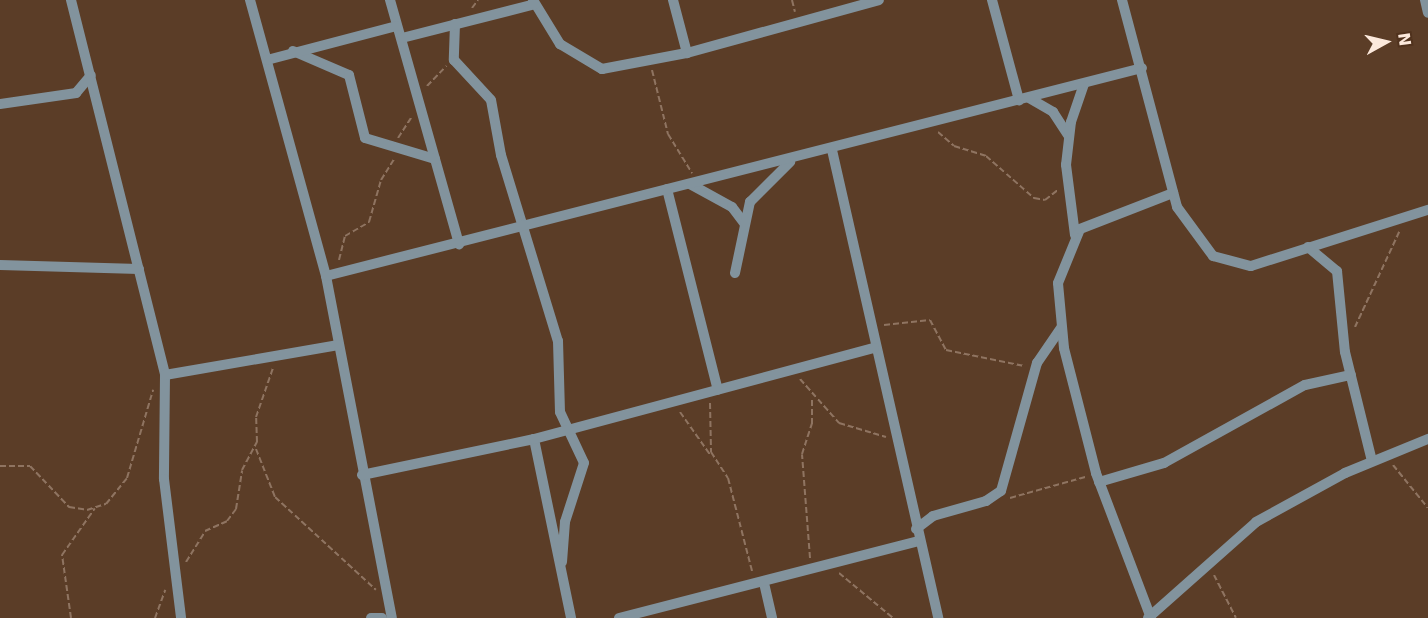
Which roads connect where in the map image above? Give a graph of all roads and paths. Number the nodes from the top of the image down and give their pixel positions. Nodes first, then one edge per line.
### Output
1 (71, 0) edge
2 (250, 0) edge
3 (390, 0) edge
4 (673, 0) edge
5 (992, 0) edge
6 (1122, 0) edge
7 (1425, 0) edge
8 (875, 1) edge
9 (534, 2) edge
10 (1428, 13) edge
11 (455, 24) junction
12 (397, 26) junction
13 (402, 38) junction
14 (293, 51) junction
15 (453, 53) junction
16 (687, 53) junction
17 (267, 60) junction
18 (650, 62) junction
19 (1142, 68) junction
20 (91, 75) junction
21 (1084, 84) junction
22 (1024, 99) junction
23 (0, 104) edge
24 (420, 104) junction
25 (930, 124) junction
26 (1068, 135) junction
27 (397, 148) junction
28 (832, 150) junction
29 (435, 159) junction
30 (793, 159) junction
31 (1067, 182) junction
32 (694, 183) junction
33 (667, 189) junction
34 (1173, 193) junction
35 (1428, 210) edge
36 (1411, 215) junction
37 (745, 224) junction
38 (526, 226) junction
39 (1075, 236) junction
40 (459, 244) junction
41 (1308, 247) junction
42 (0, 265) edge
43 (139, 269) junction
44 (735, 273) dead end
45 (330, 275) junction
46 (870, 328) junction
47 (1061, 328) junction
48 (338, 345) junction
49 (874, 348) junction
50 (1345, 352) junction
51 (278, 354) junction
52 (1040, 358) junction
53 (794, 369) junction
54 (165, 375) junction
55 (1351, 375) junction
56 (715, 391) junction
57 (812, 399) junction
58 (675, 401) junction
59 (567, 430) junction
60 (534, 439) junction
61 (1428, 439) edge
62 (896, 440) junction
63 (255, 446) junction
64 (1385, 456) junction
65 (713, 458) junction
66 (1372, 461) junction
67 (0, 466) edge
68 (362, 475) junction
69 (1098, 478) junction
70 (994, 497) junction
71 (95, 508) junction
72 (1428, 508) edge
73 (916, 530) junction
74 (918, 541) junction
75 (562, 562) junction
76 (829, 562) junction
77 (1206, 562) junction
78 (812, 567) junction
79 (174, 573) junction
80 (761, 584) junction
81 (387, 599) junction
82 (1150, 617) edge
83 (71, 618) edge
84 (155, 618) edge
85 (181, 618) edge
86 (371, 618) edge
87 (382, 618) edge
88 (392, 618) edge
89 (571, 618) edge
90 (619, 618) edge
91 (772, 618) edge
92 (894, 618) edge
93 (938, 618) edge
94 (1236, 618) edge

1 - 20 street
2 - 17 street
3 - 12 street
4 - 16 street
5 - 22 street
6 - 19 street
7 - 10 street
8 - 16 street
9 - 11 street
9 - 18 street
11 - 13 street
11 - 15 street
12 - 13 street
12 - 14 street
13 - 24 street
14 - 17 street
14 - 27 street
15 - 24 path
15 - 38 street
16 - 18 street
17 - 45 street
18 - 32 path
19 - 21 street
19 - 34 street
20 - 23 street
20 - 43 street
21 - 22 street
21 - 26 street
22 - 25 street
22 - 26 street
24 - 27 path
24 - 29 street
25 - 28 street
25 - 31 path
26 - 31 street
27 - 29 street
27 - 45 path
28 - 30 street
28 - 46 street
29 - 40 street
30 - 32 street
30 - 37 street
31 - 39 street
32 - 33 street
32 - 37 street
33 - 38 street
33 - 56 street
34 - 39 street
34 - 41 street
35 - 36 street
36 - 41 street
36 - 50 path
37 - 44 street
38 - 40 street
38 - 59 street
39 - 47 street
40 - 45 street
41 - 50 street
42 - 43 street
43 - 54 street
45 - 48 street
46 - 49 street
46 - 52 path
47 - 52 street
47 - 69 street
48 - 51 street
48 - 68 street
49 - 53 street
49 - 62 street
50 - 55 street
51 - 54 street
51 - 63 path
52 - 70 street
53 - 56 street
53 - 57 path
54 - 71 path
54 - 79 street
55 - 66 street
55 - 69 street
56 - 58 street
56 - 65 path
57 - 62 path
57 - 78 path
58 - 59 street
58 - 65 path
59 - 60 street
59 - 75 street
60 - 68 street
60 - 75 street
61 - 64 street
62 - 73 street
63 - 79 path
63 - 81 path
64 - 66 street
64 - 72 path
65 - 80 path
66 - 77 street
67 - 71 path
68 - 81 street
69 - 70 path
69 - 82 street
70 - 73 street
71 - 83 path
73 - 74 street
74 - 76 street
74 - 93 street
75 - 89 street
76 - 78 street
76 - 92 path
77 - 82 street
77 - 94 path
78 - 80 street
79 - 84 path
79 - 85 street
80 - 90 street
80 - 91 street
81 - 88 street
86 - 87 street

